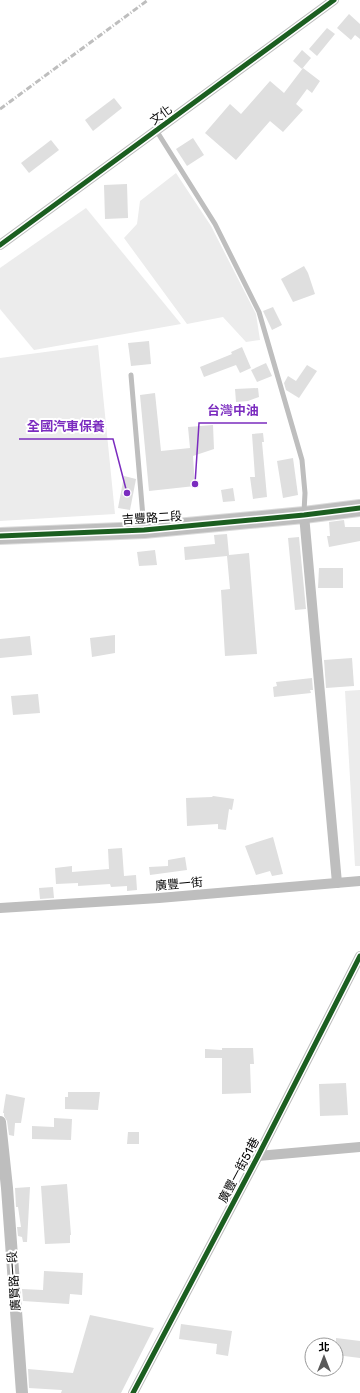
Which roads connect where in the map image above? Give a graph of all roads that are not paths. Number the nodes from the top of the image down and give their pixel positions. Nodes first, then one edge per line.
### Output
1 (334, 0) edge
2 (156, 130) junction
3 (0, 245) edge
4 (132, 375) dead end
5 (360, 508) edge
6 (304, 515) junction
7 (144, 530) junction
8 (0, 536) edge
9 (360, 881) edge
10 (337, 883) junction
11 (0, 908) edge
12 (360, 956) edge
13 (0, 1122) edge
14 (360, 1147) edge
15 (258, 1156) junction
16 (4, 1195) edge
17 (22, 1393) edge
18 (133, 1393) edge

1 - 2 street, 文化
2 - 3 street, 文化
2 - 6 lane
4 - 7 lane
5 - 6 main road, 吉豐路二段
6 - 7 main road, 吉豐路二段
6 - 10 street
7 - 8 main road, 吉豐路二段
9 - 10 street, 廣豐一街
10 - 11 street, 廣豐一街
12 - 15 street, 廣豐一街51巷
13 - 16 street, 廣賢路一段
14 - 15 street
15 - 18 street, 廣豐一街51巷
16 - 17 street, 廣賢路一段

